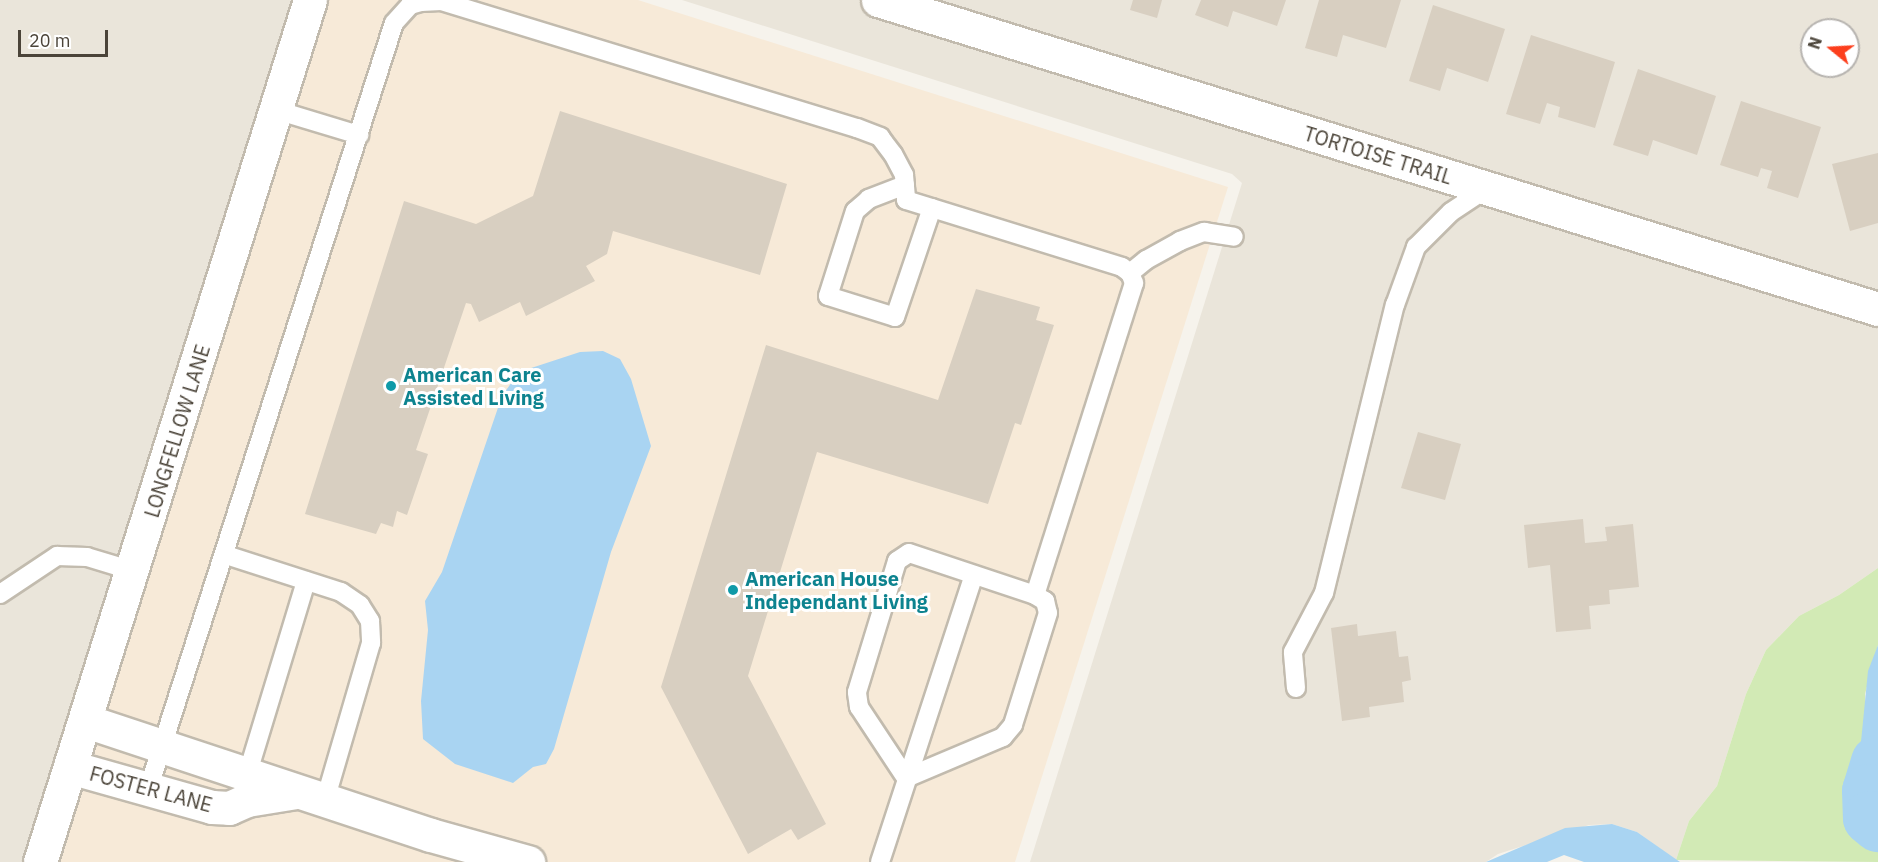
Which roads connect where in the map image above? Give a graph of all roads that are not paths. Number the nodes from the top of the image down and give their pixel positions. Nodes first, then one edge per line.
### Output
1 (310, 0) edge
2 (878, 0) edge
3 (276, 110) junction
4 (359, 135) junction
5 (905, 185) junction
6 (1487, 188) junction
7 (932, 208) junction
8 (1234, 237) dead end
9 (1130, 273) junction
10 (1878, 309) edge
11 (226, 555) junction
12 (133, 571) junction
13 (974, 574) junction
14 (306, 581) junction
15 (0, 594) edge
16 (1035, 595) junction
17 (1296, 688) dead end
18 (86, 721) junction
19 (163, 747) junction
20 (70, 767) junction
21 (906, 778) junction
22 (243, 789) junction
23 (148, 790) junction
24 (313, 796) junction
25 (40, 862) edge
26 (528, 862) edge
27 (880, 862) edge

1 - 3 street, LONGFELLOW LANE
2 - 6 street, TORTOISE TRAIL
3 - 4 lane
3 - 12 street, LONGFELLOW LANE
4 - 5 lane
4 - 11 lane
5 - 7 lane
5 - 7 lane
6 - 10 street, TORTOISE TRAIL
6 - 17 lane
7 - 9 lane
8 - 9 lane
9 - 16 lane
11 - 14 lane
11 - 19 lane
12 - 15 lane
12 - 18 street, LONGFELLOW LANE
13 - 16 lane
13 - 21 lane
13 - 21 lane
14 - 22 lane
14 - 24 lane
16 - 21 lane
18 - 19 street, FOSTER LANE
18 - 20 street, LONGFELLOW LANE
19 - 22 street, FOSTER LANE
19 - 23 lane
20 - 23 street, FOSTER LANE
20 - 25 street, LONGFELLOW LANE
21 - 27 lane
22 - 23 street, FOSTER LANE
22 - 24 street, FOSTER LANE
24 - 26 street, FOSTER LANE

